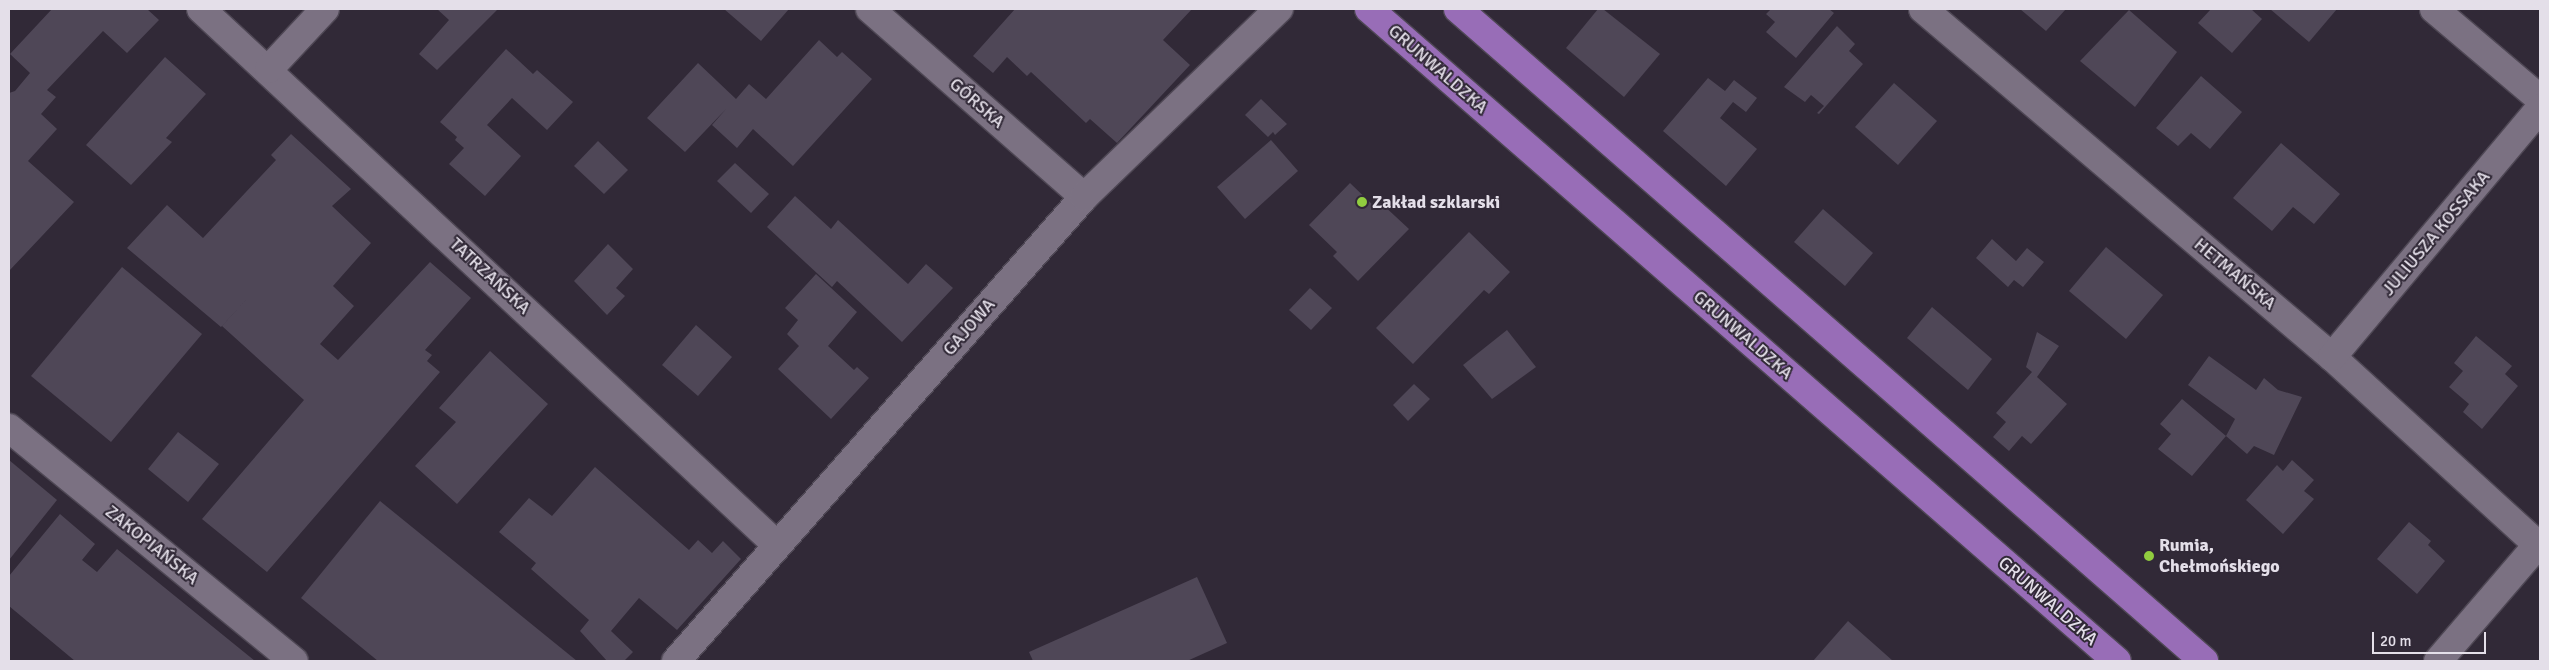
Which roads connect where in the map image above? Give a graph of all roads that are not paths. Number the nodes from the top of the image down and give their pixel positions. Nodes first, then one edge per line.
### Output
1 (201, 9) edge
2 (325, 9) edge
3 (870, 9) edge
4 (1279, 9) edge
5 (1369, 9) edge
6 (1458, 9) edge
7 (1923, 9) edge
8 (2434, 9) edge
9 (269, 69) junction
10 (2540, 99) edge
11 (2540, 108) edge
12 (1084, 197) junction
13 (2332, 357) junction
14 (9, 428) edge
15 (2539, 544) edge
16 (777, 545) junction
17 (294, 661) edge
18 (676, 661) edge
19 (2117, 661) edge
20 (2204, 661) edge
21 (2438, 661) edge

1 - 9 street, TATRZAŃSKA
2 - 9 street
3 - 12 street, GÓRSKA
4 - 12 street, GAJOWA
5 - 19 main road, GRUNWALDZKA
6 - 20 main road
7 - 13 street, HETMAŃSKA
8 - 10 street
9 - 16 street, TATRZAŃSKA
11 - 13 street, JULIUSZA KOSSAKA
12 - 16 street, GAJOWA
13 - 15 street, HETMAŃSKA
14 - 17 street, ZAKOPIAŃSKA
15 - 21 street
16 - 18 street, GAJOWA

